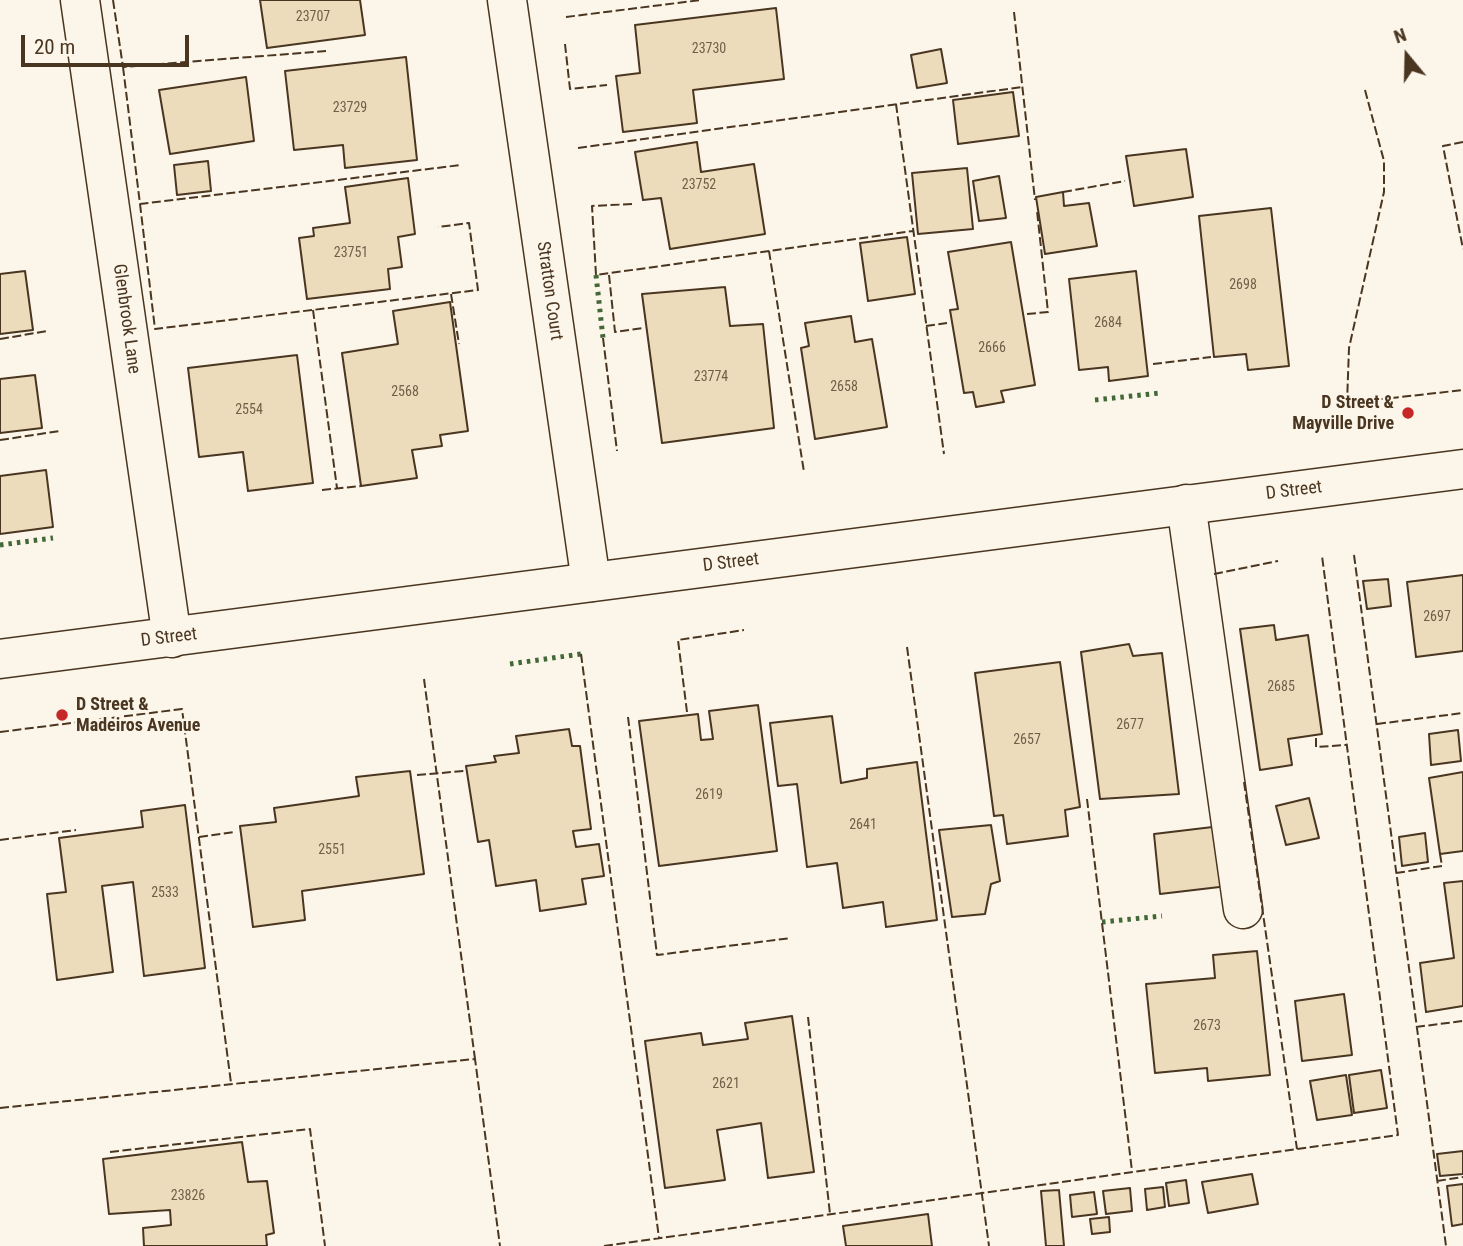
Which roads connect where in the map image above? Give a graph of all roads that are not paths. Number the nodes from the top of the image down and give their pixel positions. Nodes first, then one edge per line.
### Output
1 (80, 0) edge
2 (507, 0) edge
3 (1463, 469) edge
4 (1186, 504) junction
5 (591, 582) junction
6 (172, 638) junction
7 (0, 659) edge
8 (1243, 909) dead end

1 - 6 main road, Glenbrook Lane
2 - 5 main road, Stratton Court
3 - 4 main road, D Street
4 - 5 main road, D Street
4 - 8 main road
5 - 6 main road, D Street
6 - 7 main road, D Street

